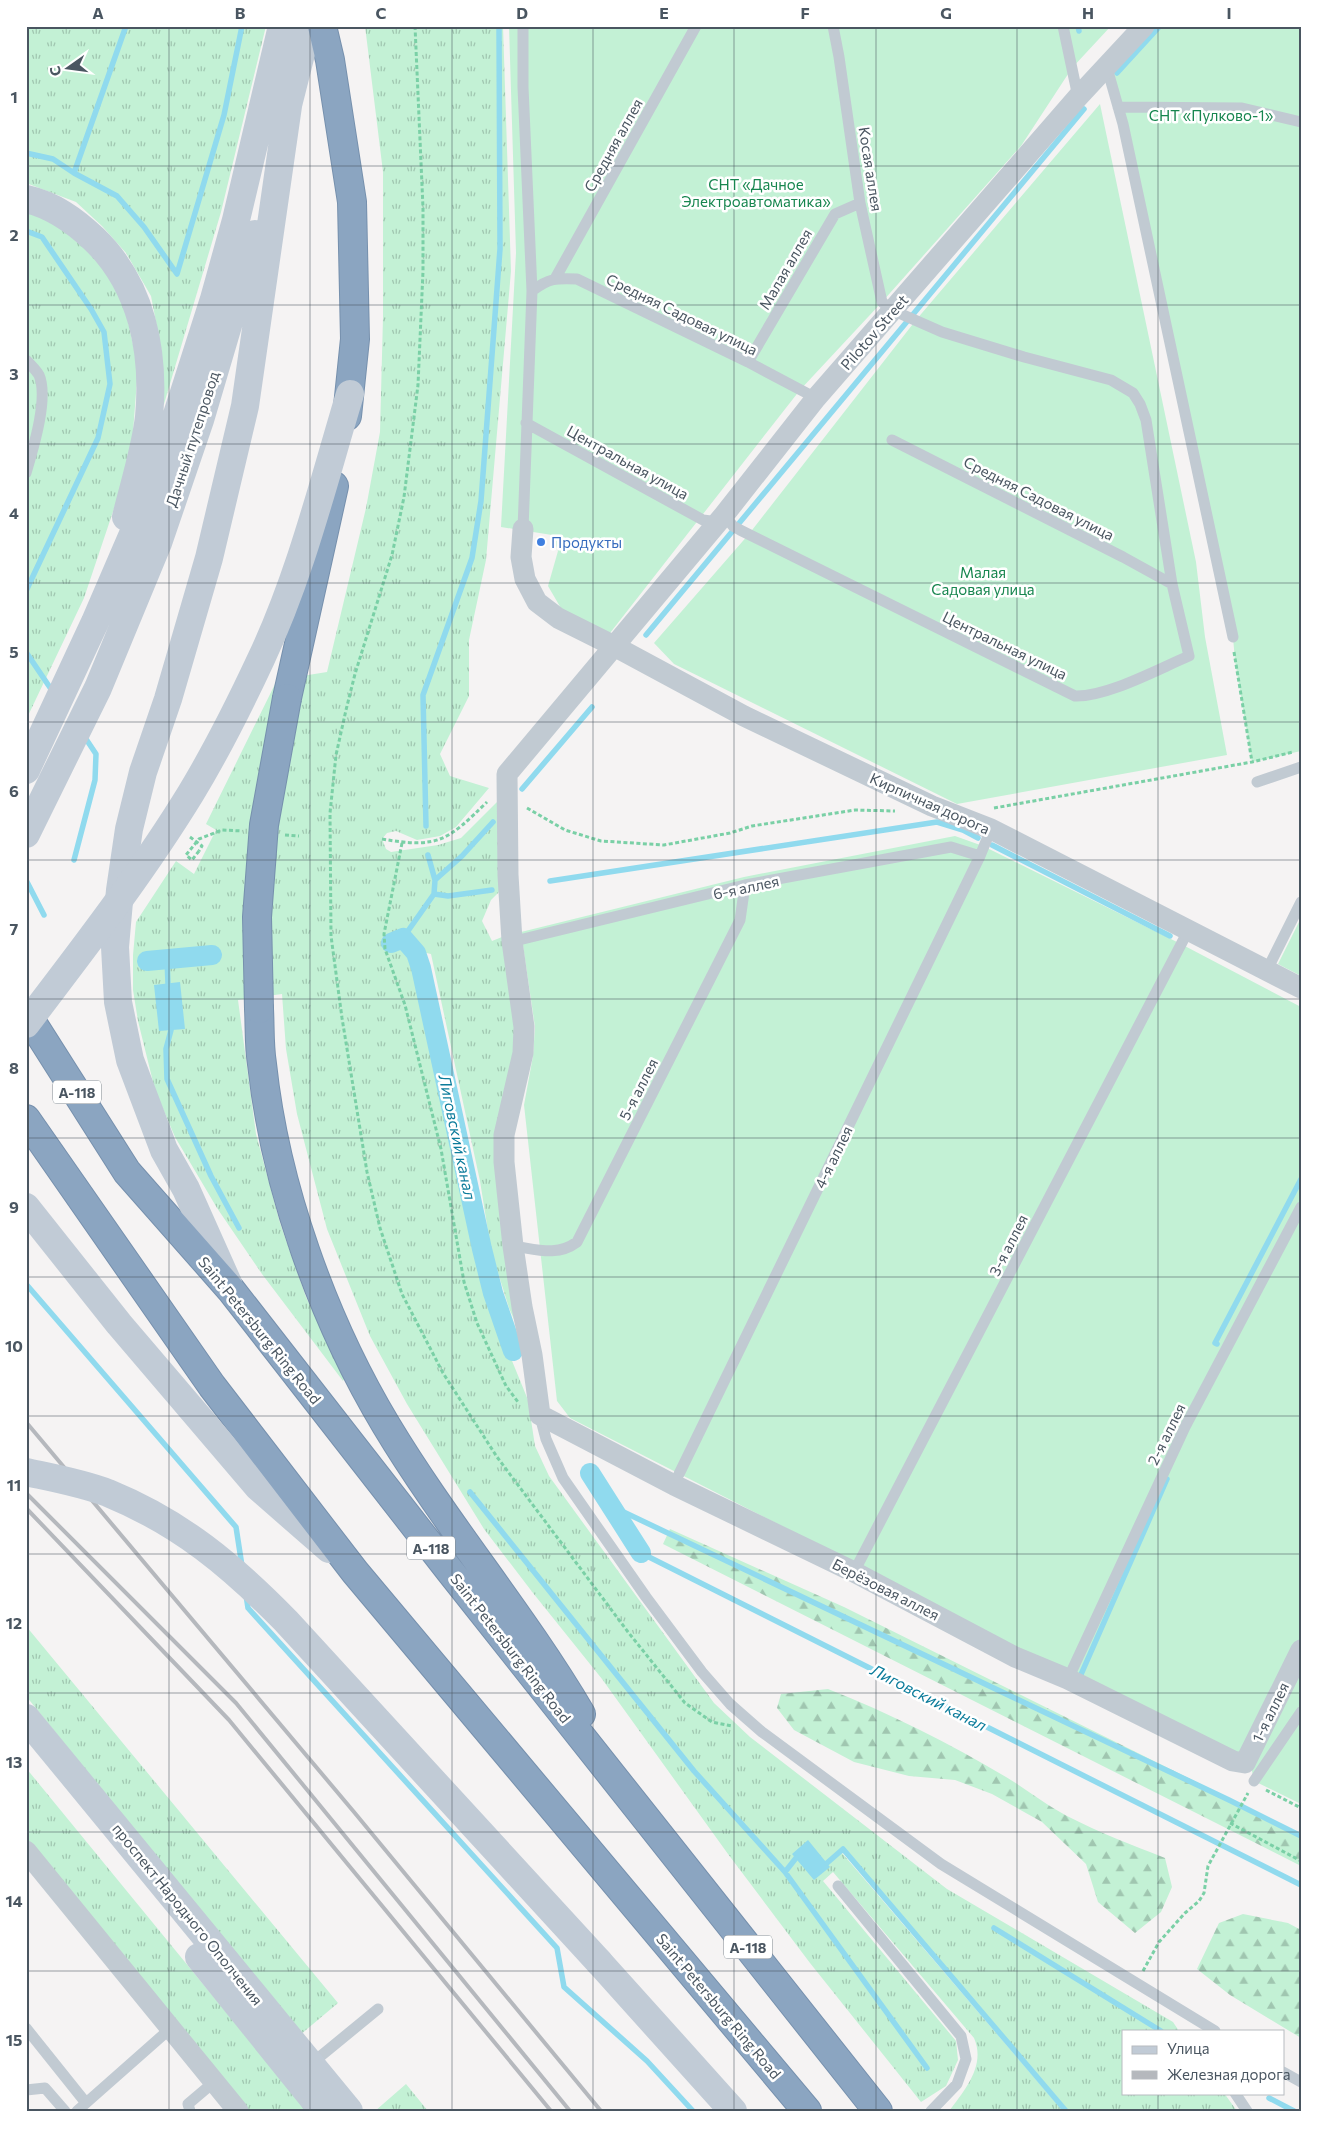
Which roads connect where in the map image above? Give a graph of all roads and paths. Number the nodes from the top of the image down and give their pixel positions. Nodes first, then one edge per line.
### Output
1 (282, 26) edge
2 (308, 26) edge
3 (322, 26) edge
4 (415, 26) edge
5 (523, 26) edge
6 (696, 26) edge
7 (833, 26) edge
8 (1063, 26) edge
9 (1144, 26) edge
10 (1107, 68) junction
11 (1078, 97) junction
12 (289, 99) junction
13 (1118, 107) junction
14 (1301, 122) edge
15 (26, 199) edge
16 (860, 203) junction
17 (556, 278) junction
18 (532, 291) junction
19 (892, 310) junction
20 (26, 360) edge
21 (748, 362) junction
22 (350, 394) junction
23 (816, 398) junction
24 (526, 423) junction
25 (892, 440) dead end
26 (26, 473) edge
27 (728, 523) junction
28 (523, 529) joint
29 (114, 576) junction
30 (1172, 584) junction
31 (1233, 637) joint
32 (614, 646) junction
33 (1301, 750) edge
34 (1252, 762) junction
35 (1301, 768) edge
36 (26, 770) edge
37 (1257, 782) dead end
38 (507, 785) junction
39 (898, 810) dead end
40 (953, 815) junction
41 (991, 829) junction
42 (184, 832) dead end
43 (26, 834) edge
44 (199, 839) dead end
45 (382, 839) dead end
46 (402, 843) junction
47 (980, 856) junction
48 (745, 886) junction
49 (1301, 902) edge
50 (1188, 931) junction
51 (517, 940) junction
52 (1266, 972) junction
53 (1301, 988) edge
54 (26, 1012) edge
55 (26, 1024) edge
56 (26, 1119) edge
57 (26, 1207) edge
58 (1301, 1207) edge
59 (513, 1246) junction
60 (231, 1290) junction
61 (540, 1415) junction
62 (26, 1472) edge
63 (676, 1479) junction
64 (355, 1572) junction
65 (854, 1572) junction
66 (1301, 1650) edge
67 (1068, 1679) junction
68 (1301, 1712) edge
69 (26, 1718) edge
70 (762, 1732) junction
71 (26, 1748) edge
72 (1233, 1761) joint
73 (1254, 1781) dead end
74 (1246, 1797) dead end
75 (634, 1804) junction
76 (1229, 1825) junction
77 (26, 1851) edge
78 (1301, 1861) edge
79 (838, 1886) dead end
80 (1136, 1983) junction
81 (378, 2009) dead end
82 (1188, 2015) junction
83 (26, 2028) edge
84 (171, 2028) junction
85 (1197, 2030) edge
86 (1213, 2030) edge
87 (311, 2064) junction
88 (1284, 2073) edge
89 (214, 2082) junction
90 (1301, 2082) edge
91 (26, 2090) edge
92 (1235, 2094) edge
93 (82, 2107) edge
94 (65, 2111) edge
95 (190, 2111) edge
96 (238, 2111) edge
97 (323, 2111) edge
98 (350, 2111) edge
99 (733, 2111) edge
100 (807, 2111) edge
101 (878, 2111) edge
102 (930, 2111) edge
103 (1247, 2111) edge

1 - 29 main road, Дачный путепровод
2 - 12 main road, Дачный путепровод
3 - 22 highway
4 - 70 path
5 - 18 lane
6 - 17 lane, Средняя аллея
7 - 16 lane, Косая аллея
8 - 11 lane
9 - 10 street, Pilotov Street
10 - 11 street, Pilotov Street
10 - 13 lane
11 - 19 street, Pilotov Street
12 - 43 main road, Дачный путепровод
12 - 60 main road
13 - 14 lane
13 - 31 lane
15 - 29 main road
16 - 19 lane, Косая аллея
16 - 21 lane, Малая аллея
17 - 18 lane
17 - 21 lane, Средняя Садовая улица
18 - 24 lane
19 - 23 street, Pilotov Street
19 - 30 lane
20 - 26 lane
21 - 23 lane, Средняя Садовая улица
22 - 55 main road, bridge
22 - 75 highway, bridge
23 - 27 street, Pilotov Street
24 - 27 lane, Центральная улица
24 - 28 lane
25 - 30 lane, Средняя Садовая улица
27 - 30 lane, Центральная улица
27 - 32 street, Pilotov Street
28 - 32 street, Кирпичная дорога
29 - 36 main road, Дачный путепровод
31 - 34 path
32 - 38 street, Pilotov Street
32 - 40 street, Кирпичная дорога
33 - 34 path
34 - 40 path
35 - 37 lane
38 - 39 path
38 - 46 path
38 - 51 street
40 - 41 street, Кирпичная дорога
41 - 47 lane, 4-я аллея
41 - 50 street, Кирпичная дорога
42 - 44 path, bridge
45 - 46 path
46 - 61 path
47 - 48 lane, 6-я аллея
47 - 63 lane, 4-я аллея
48 - 51 lane, 6-я аллея
48 - 59 lane, 5-я аллея
49 - 52 lane
50 - 52 street, Кирпичная дорога
50 - 65 lane, 3-я аллея
51 - 59 street
52 - 53 street, Кирпичная дорога
54 - 60 highway, Saint Petersburg Ring Road / А-118
56 - 64 highway, Saint Petersburg Ring Road
57 - 64 main road
58 - 67 lane, 2-я аллея
59 - 61 street
60 - 75 highway, Saint Petersburg Ring Road / А-118
61 - 63 street, Берёзовая аллея
61 - 70 lane
62 - 99 main road, bridge
63 - 65 street, Берёзовая аллея
64 - 100 highway, Saint Petersburg Ring Road
65 - 67 street, Берёзовая аллея
66 - 72 street, 1-я аллея
67 - 72 street, Берёзовая аллея
68 - 73 lane
69 - 87 main road, проспект Народного Ополчения
70 - 80 lane
71 - 97 main road, проспект Народного Ополчения
74 - 76 path
75 - 101 highway, Saint Petersburg Ring Road / А-118
76 - 78 path
76 - 80 path
77 - 84 street
79 - 102 lane
80 - 82 lane
81 - 87 lane
82 - 85 lane
82 - 86 lane
83 - 93 lane
84 - 89 street
84 - 93 lane
87 - 98 main road, проспект Народного Ополчения
88 - 90 lane
89 - 95 lane
89 - 96 street
91 - 94 lane
92 - 103 lane

